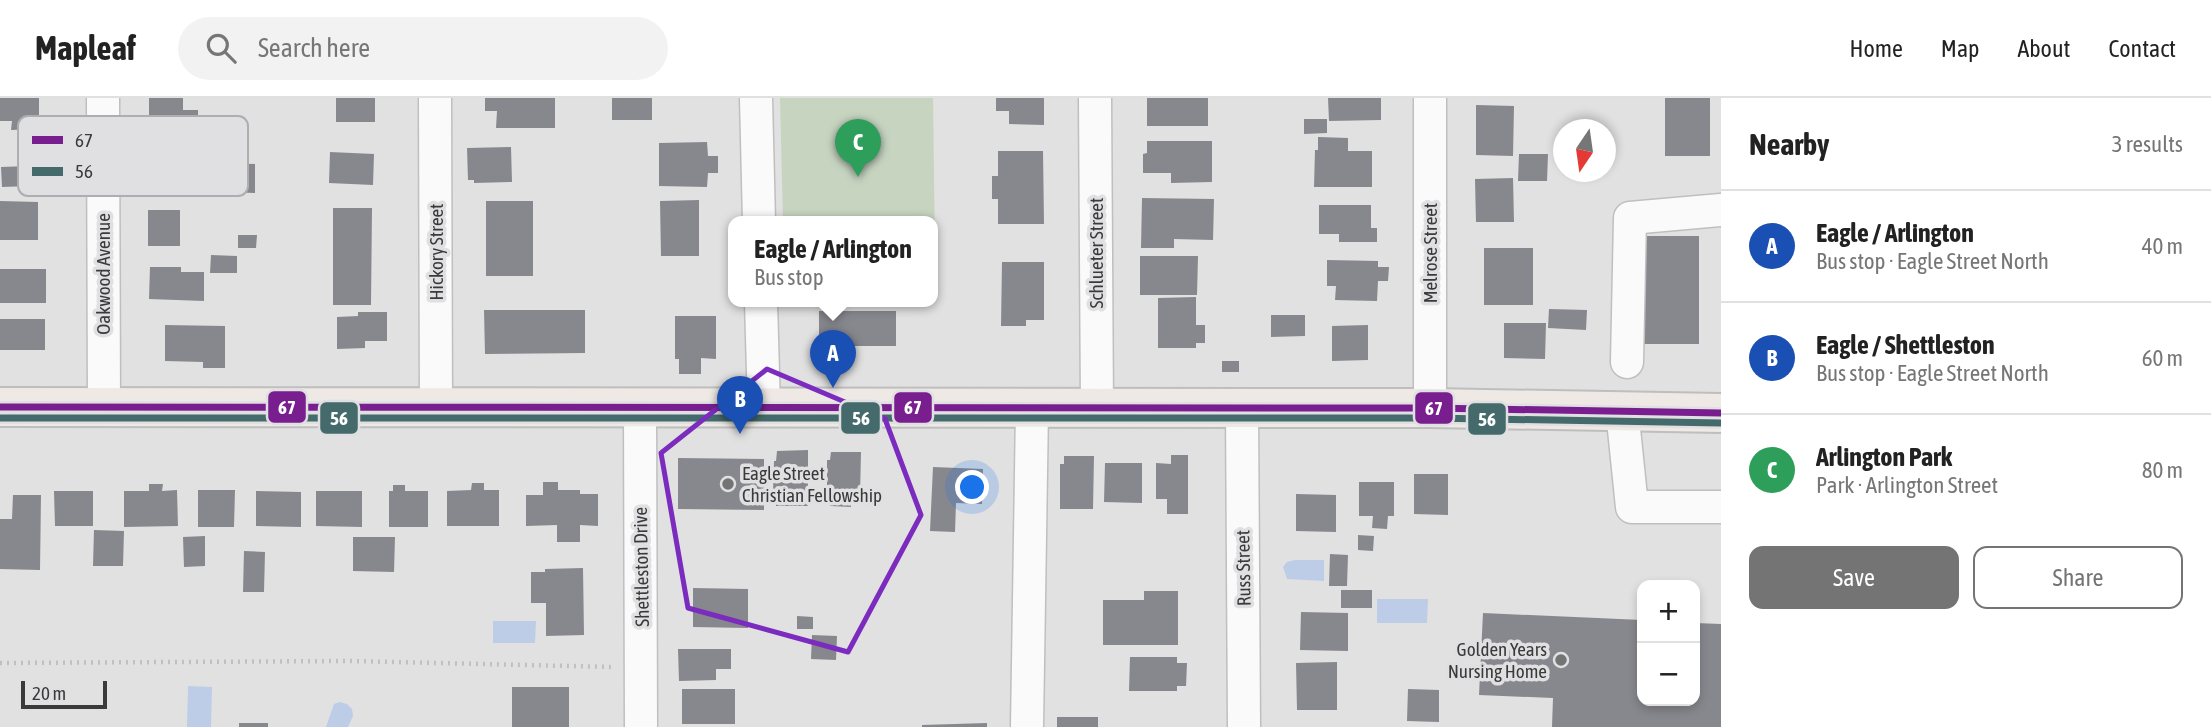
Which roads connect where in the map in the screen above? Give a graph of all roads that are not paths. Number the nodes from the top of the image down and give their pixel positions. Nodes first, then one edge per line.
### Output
1 (103, 98) edge
2 (435, 98) edge
3 (756, 98) edge
4 (1095, 98) edge
5 (1430, 98) edge
6 (103, 116) edge
7 (103, 196) edge
8 (1721, 210) edge
9 (759, 216) edge
10 (761, 307) edge
11 (1627, 362) dead end
12 (436, 406) junction
13 (0, 407) edge
14 (104, 407) junction
15 (640, 407) junction
16 (764, 408) junction
17 (1430, 408) junction
18 (1032, 409) junction
19 (1097, 409) junction
20 (1242, 409) junction
21 (1622, 410) junction
22 (1721, 413) edge
23 (1721, 507) edge
24 (642, 727) edge
25 (1027, 727) edge
26 (1244, 727) edge

1 - 6 street, Oakwood Avenue
2 - 12 street, Hickory Street
3 - 9 street
4 - 19 street, Schlueter Street
5 - 17 street, Melrose Street
7 - 14 street, Oakwood Avenue
8 - 11 street
10 - 16 street
12 - 14 main road
12 - 15 main road
13 - 14 main road
15 - 16 main road
15 - 24 street, Shettleston Drive
16 - 18 main road
17 - 20 main road
17 - 21 main road
18 - 19 main road
18 - 25 street
19 - 20 main road
20 - 26 street, Russ Street
21 - 22 main road
21 - 23 street

